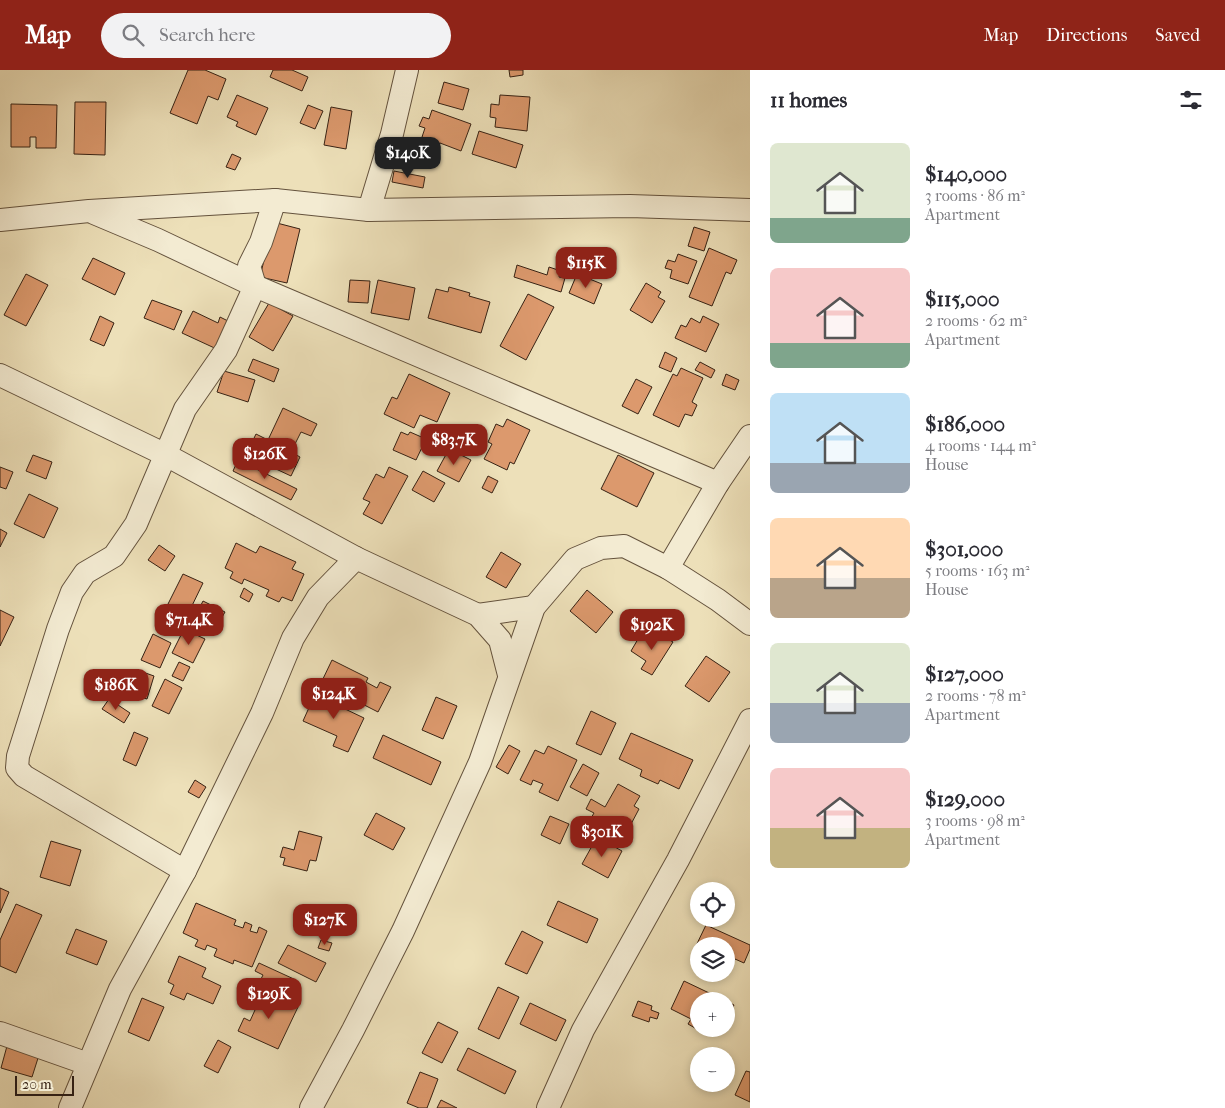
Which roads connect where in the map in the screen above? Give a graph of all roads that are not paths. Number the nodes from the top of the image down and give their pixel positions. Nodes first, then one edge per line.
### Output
1 (407, 70) edge
2 (275, 200) junction
3 (369, 210) junction
4 (750, 210) edge
5 (89, 211) junction
6 (0, 220) edge
7 (255, 286) junction
8 (0, 375) edge
9 (750, 436) edge
10 (166, 455) junction
11 (718, 483) junction
12 (356, 558) junction
13 (668, 568) junction
14 (534, 608) junction
15 (478, 615) junction
16 (750, 624) edge
17 (509, 675) junction
18 (750, 720) edge
19 (9, 754) edge
20 (185, 871) junction
21 (0, 1033) edge
22 (88, 1064) junction
23 (70, 1108) edge
24 (311, 1108) edge
25 (548, 1108) edge

1 - 3 street
2 - 3 street
2 - 5 street
2 - 7 street
3 - 4 street
5 - 6 street
5 - 7 street
7 - 10 street
7 - 11 street
8 - 10 street
9 - 11 street
10 - 12 street
10 - 19 street
11 - 13 street
12 - 15 street
12 - 20 street
13 - 14 street
13 - 16 street
14 - 15 street
14 - 17 street
15 - 17 street
17 - 24 street
18 - 25 street
19 - 20 street
20 - 22 street
21 - 22 street
22 - 23 street

